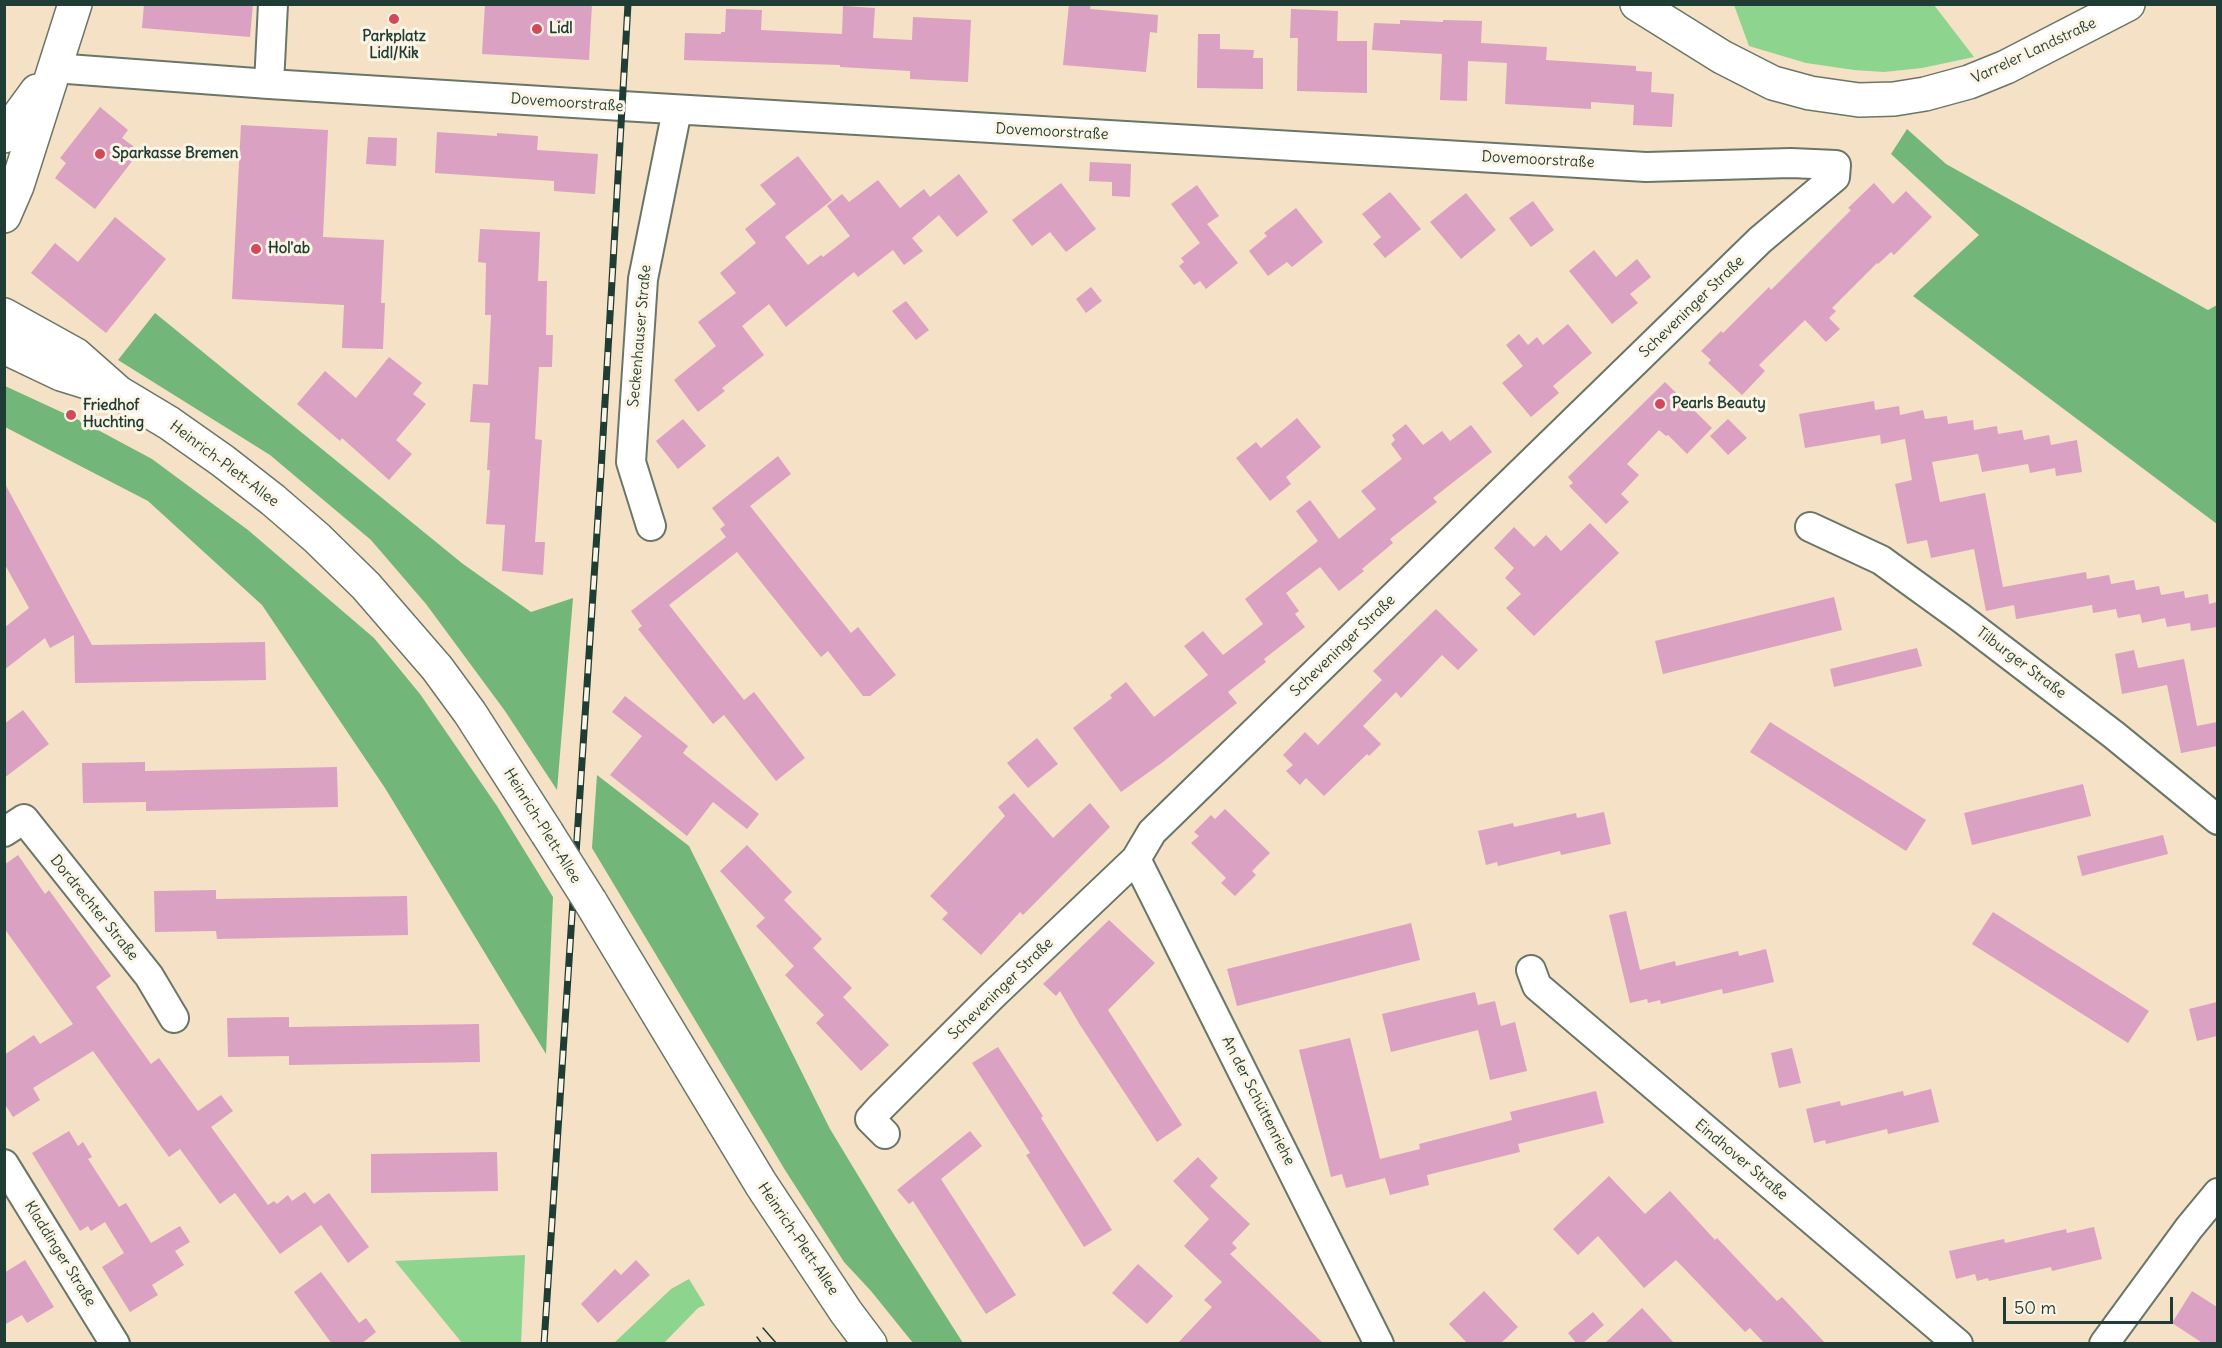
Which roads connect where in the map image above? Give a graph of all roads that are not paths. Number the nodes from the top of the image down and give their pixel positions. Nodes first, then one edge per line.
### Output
1 (75, 4) edge
2 (273, 4) edge
3 (1637, 4) edge
4 (2128, 4) edge
5 (54, 68) junction
6 (268, 84) junction
7 (677, 110) junction
8 (4, 136) edge
9 (1836, 165) joint
10 (4, 216) edge
11 (4, 315) edge
12 (4, 347) edge
13 (119, 393) junction
14 (651, 526) dead end
15 (1810, 527) dead end
16 (2217, 820) edge
17 (4, 832) edge
18 (1136, 859) junction
19 (1531, 970) dead end
20 (174, 1018) dead end
21 (885, 1134) dead end
22 (4, 1164) edge
23 (2217, 1193) edge
24 (115, 1344) edge
25 (870, 1344) edge
26 (1379, 1344) edge
27 (1958, 1344) edge
28 (2104, 1344) edge

1 - 5 main road
2 - 6 street
3 - 4 main road, Varreler Landstraße
5 - 6 street, Dovemoorstraße
5 - 8 main road
5 - 10 main road
6 - 7 street, Dovemoorstraße
7 - 9 street, Dovemoorstraße
7 - 14 street, Seckenhauser Straße
9 - 18 street, Scheveninger Straße
11 - 13 main road, Heinrich-Plett-Allee
12 - 13 main road, Heinrich-Plett-Allee
13 - 25 main road, Heinrich-Plett-Allee, bridge
15 - 16 street, Tilburger Straße
17 - 20 street, Dordrechter Straße
18 - 21 street, Scheveninger Straße
18 - 26 street, An der Schüttenriehe
19 - 27 street, Eindhover Straße
22 - 24 street, Kladdinger Straße
23 - 28 street

